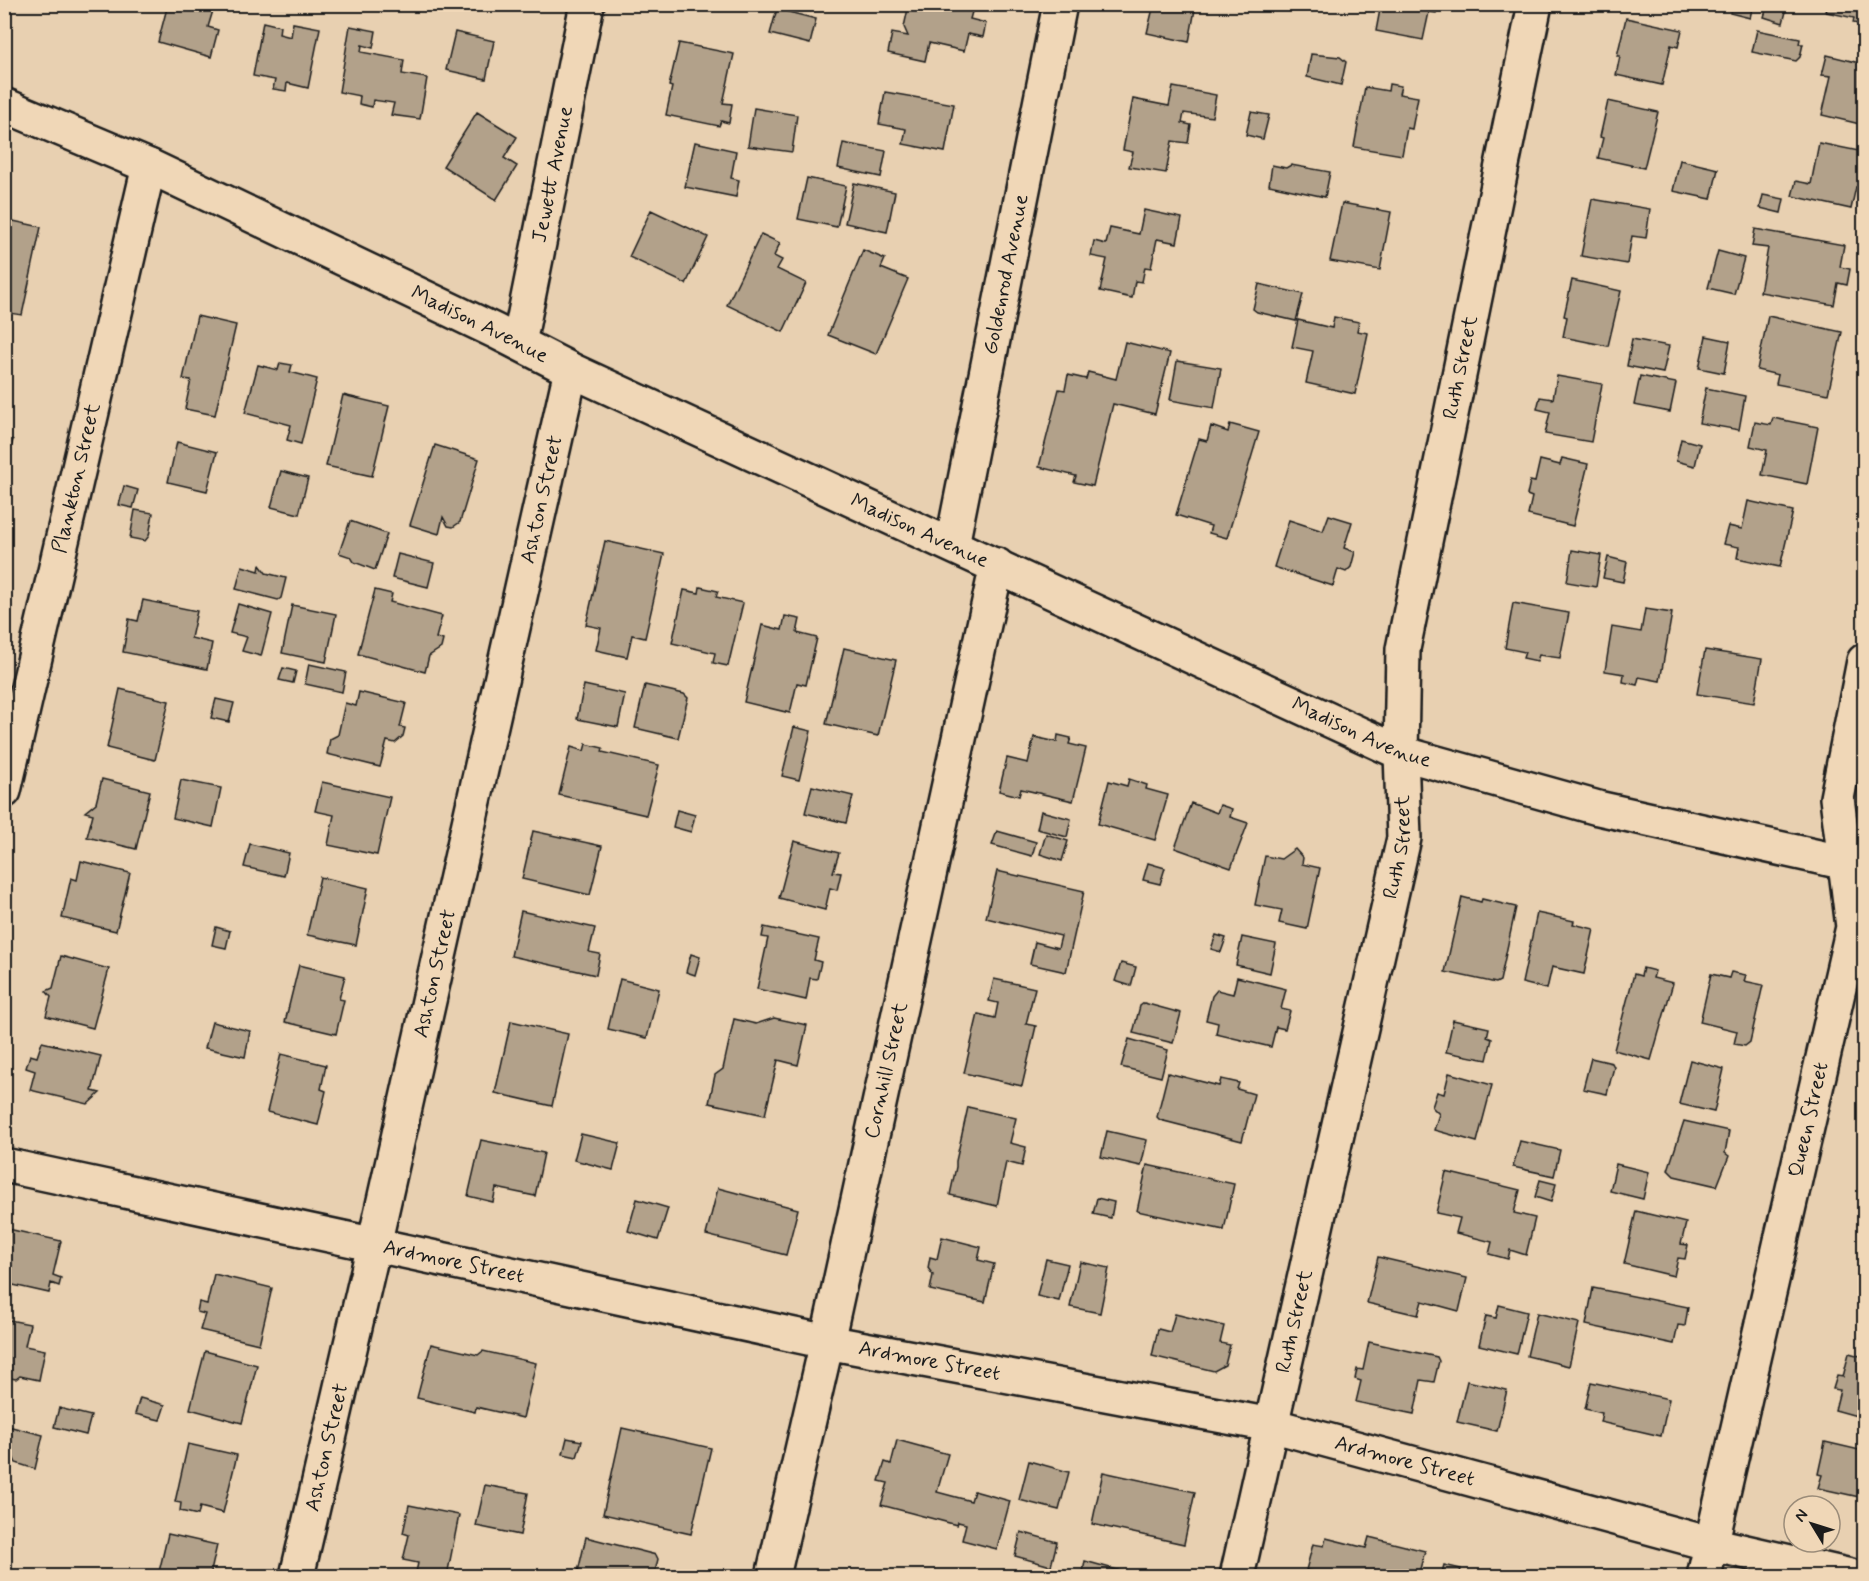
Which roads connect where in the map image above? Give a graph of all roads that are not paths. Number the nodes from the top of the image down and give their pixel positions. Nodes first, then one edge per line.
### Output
1 (586, 4) edge
2 (1060, 4) edge
3 (1534, 4) edge
4 (4, 105) edge
5 (149, 166) junction
6 (519, 343) junction
7 (571, 370) junction
8 (952, 545) junction
9 (997, 565) junction
10 (1864, 661) edge
11 (1401, 753) junction
12 (4, 790) edge
13 (1855, 865) edge
14 (4, 1165) edge
15 (374, 1245) junction
16 (827, 1342) junction
17 (1271, 1425) junction
18 (1711, 1544) junction
19 (297, 1576) edge
20 (772, 1576) edge
21 (1237, 1576) edge
22 (1704, 1576) edge
23 (1851, 1576) edge

1 - 6 street, Jewett Avenue
2 - 8 street, Goldenrod Avenue
3 - 11 street, Ruth Street
4 - 5 street, Madison Avenue
5 - 6 street, Madison Avenue
5 - 12 street, Plankton Street
6 - 7 street, Madison Avenue
7 - 8 street, Madison Avenue
7 - 15 street, Ashton Street
8 - 9 street, Madison Avenue
9 - 11 street, Madison Avenue
9 - 16 street, Cornhill Street
10 - 13 street, Queen Street
11 - 13 street, Madison Avenue
11 - 17 street, Ruth Street
13 - 18 street, Queen Street
14 - 15 street, Ardmore Street
15 - 16 street, Ardmore Street
15 - 19 street, Ashton Street
16 - 17 street, Ardmore Street
16 - 20 street, Cornhill Street
17 - 18 street, Ardmore Street
17 - 21 street, Ruth Street
18 - 22 street, Queen Street
18 - 23 street, Ardmore Street

